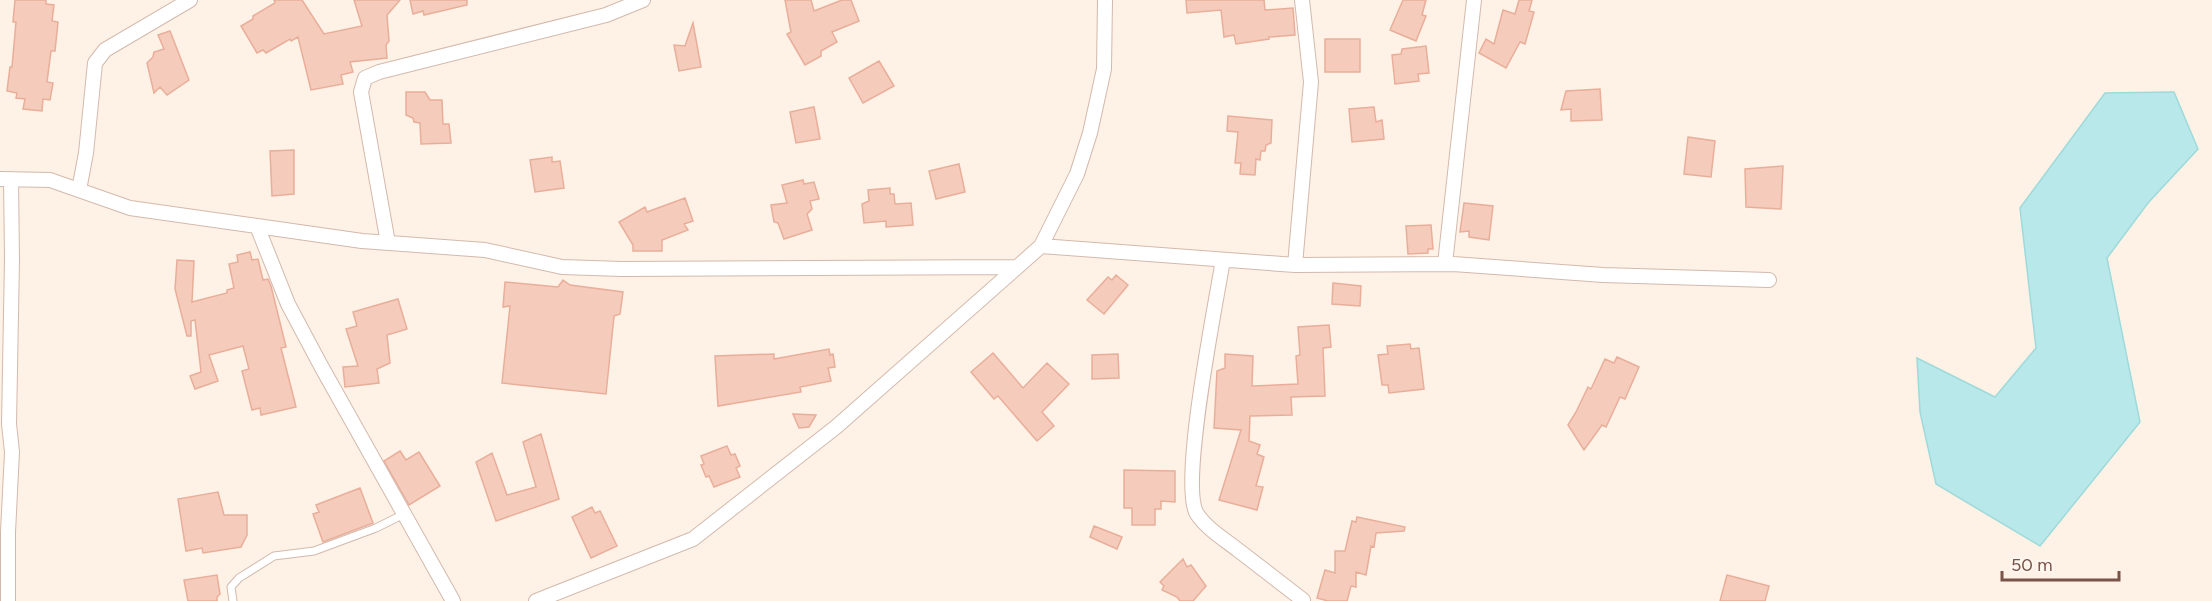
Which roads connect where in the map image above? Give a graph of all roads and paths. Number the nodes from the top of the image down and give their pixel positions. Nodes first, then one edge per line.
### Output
1 (189, 0) edge
2 (643, 0) edge
3 (1105, 0) edge
4 (1302, 0) edge
5 (1474, 0) edge
6 (5, 179) edge
7 (79, 190) junction
8 (257, 226) junction
9 (388, 243) junction
10 (1041, 246) junction
11 (1223, 260) junction
12 (1295, 264) junction
13 (1445, 264) junction
14 (1017, 267) junction
15 (1769, 280) dead end
16 (404, 514) junction
17 (1303, 600) edge
18 (8, 601) edge
19 (233, 601) edge
20 (453, 601) edge
21 (536, 601) edge

1 - 7 street
2 - 9 street
3 - 10 street
4 - 12 street
5 - 13 street
6 - 7 street
6 - 18 street
7 - 8 street
8 - 9 street
8 - 16 street
9 - 14 street
10 - 11 street
10 - 14 street
11 - 12 street
11 - 17 street
12 - 13 street
13 - 15 street
14 - 21 street
16 - 19 lane
16 - 20 street

